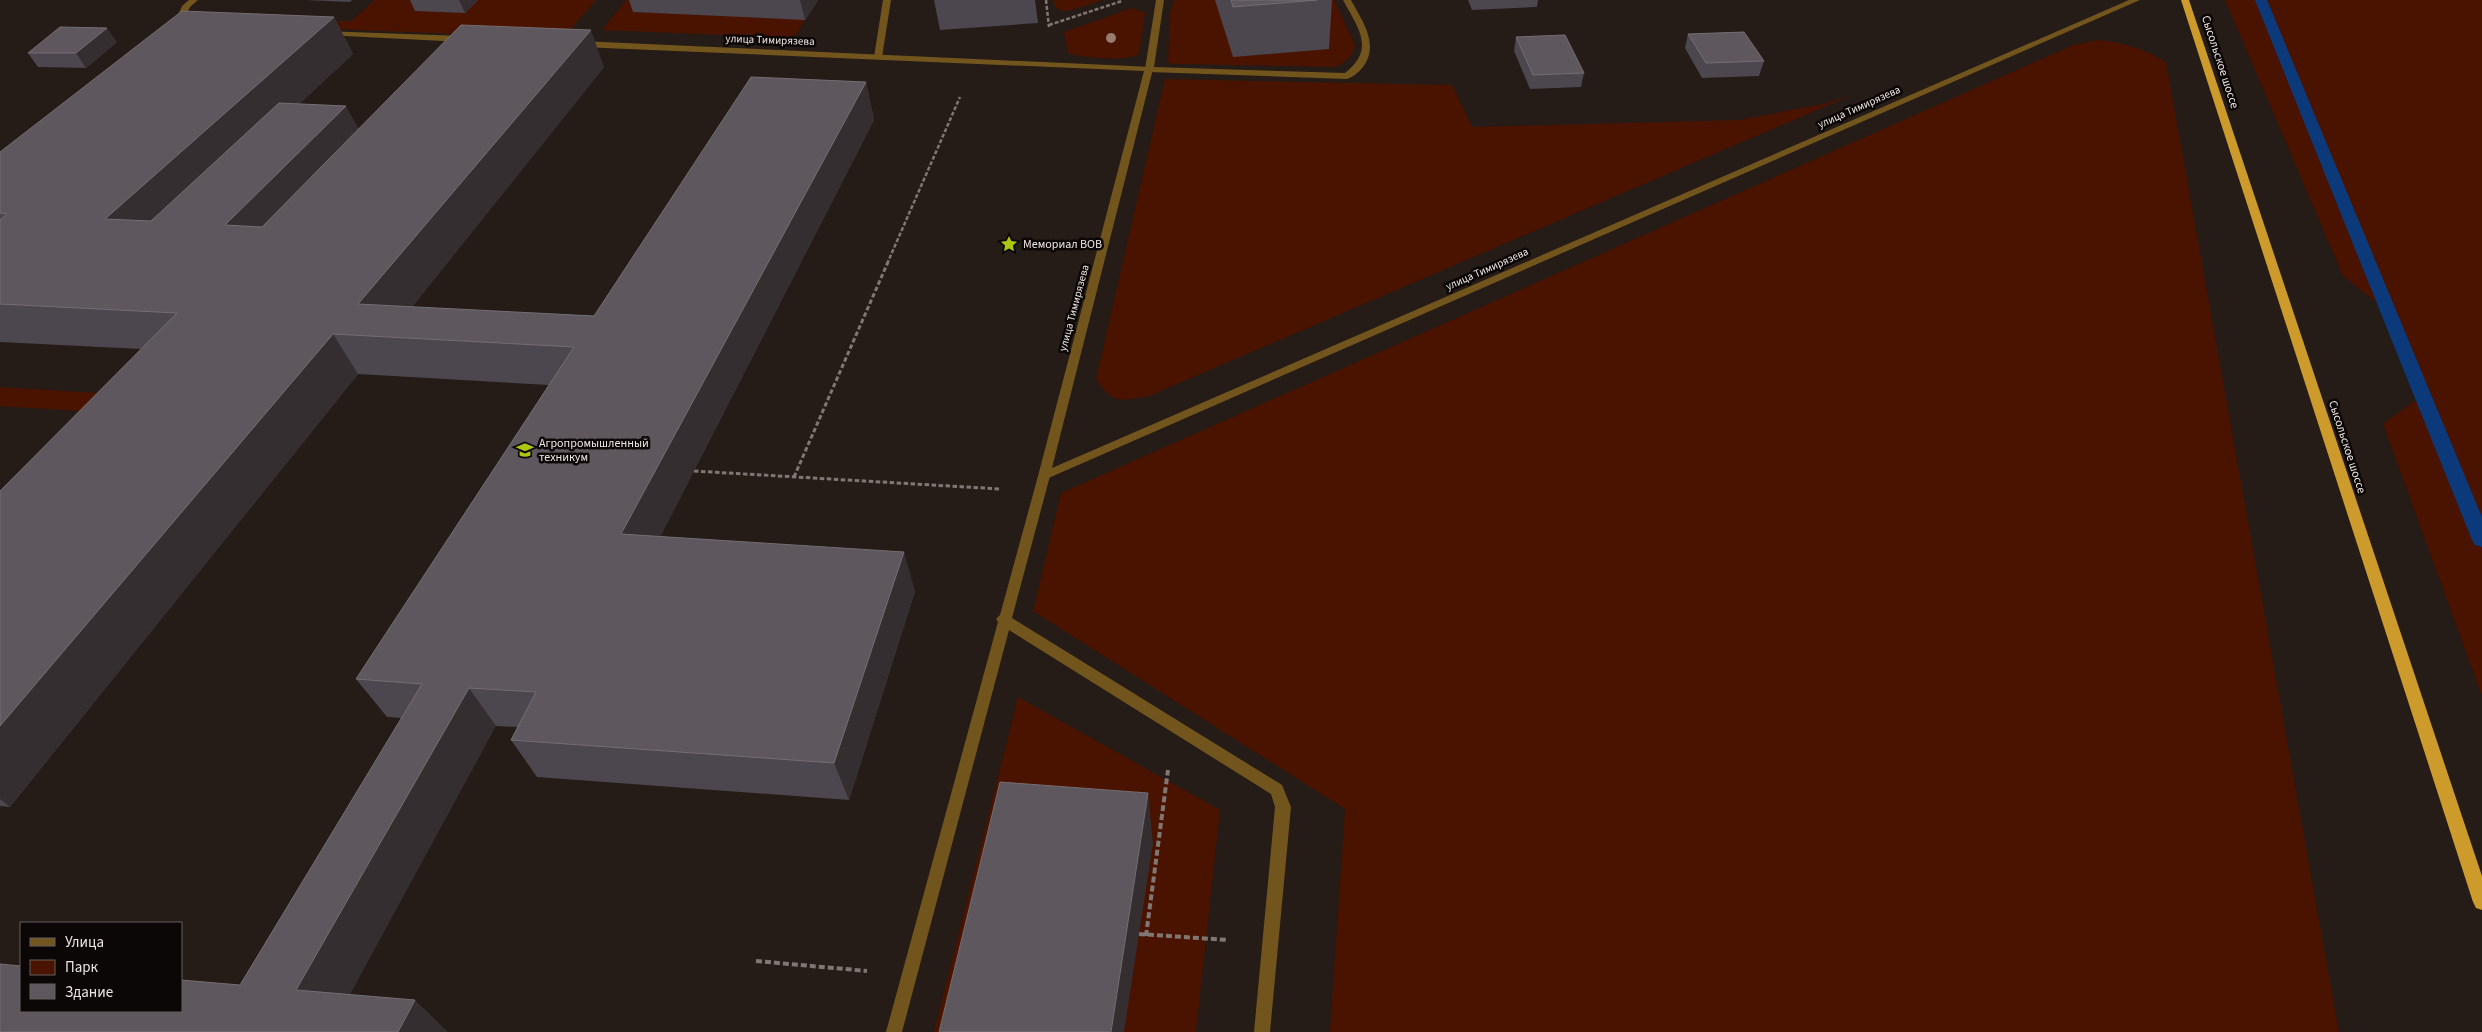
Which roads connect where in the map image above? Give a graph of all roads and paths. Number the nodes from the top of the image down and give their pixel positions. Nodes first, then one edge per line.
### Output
1 (194, 0) edge
2 (887, 0) edge
3 (1126, 0) edge
4 (1160, 0) edge
5 (1347, 0) edge
6 (2136, 0) edge
7 (2186, 0) edge
8 (1049, 25) dead end
9 (177, 27) junction
10 (187, 27) edge
11 (170, 33) edge
12 (312, 33) edge
13 (477, 40) edge
14 (573, 44) edge
15 (878, 57) junction
16 (1149, 69) junction
17 (964, 88) dead end
18 (694, 471) dead end
19 (1044, 476) junction
20 (794, 477) junction
21 (998, 489) dead end
22 (1004, 619) junction
23 (1174, 726) junction
24 (2482, 902) edge
25 (1139, 934) dead end
26 (1146, 936) junction
27 (1270, 943) junction
28 (756, 961) dead end
29 (910, 976) junction
30 (894, 1032) edge
31 (1262, 1032) edge

1 - 9 street
2 - 15 street
3 - 8 path
4 - 16 street
5 - 16 street
6 - 19 street, улица Тимирязева
7 - 24 highway, Сысольское шоссе
9 - 10 street
9 - 11 street
12 - 13 street
14 - 15 street, улица Тимирязева
15 - 16 street, улица Тимирязева
16 - 19 street, улица Тимирязева
17 - 20 path
18 - 20 path
19 - 22 street
20 - 21 path
22 - 23 street
22 - 29 street
23 - 26 path
23 - 27 street
25 - 26 path
26 - 27 path
27 - 31 street
28 - 29 path
29 - 30 street

